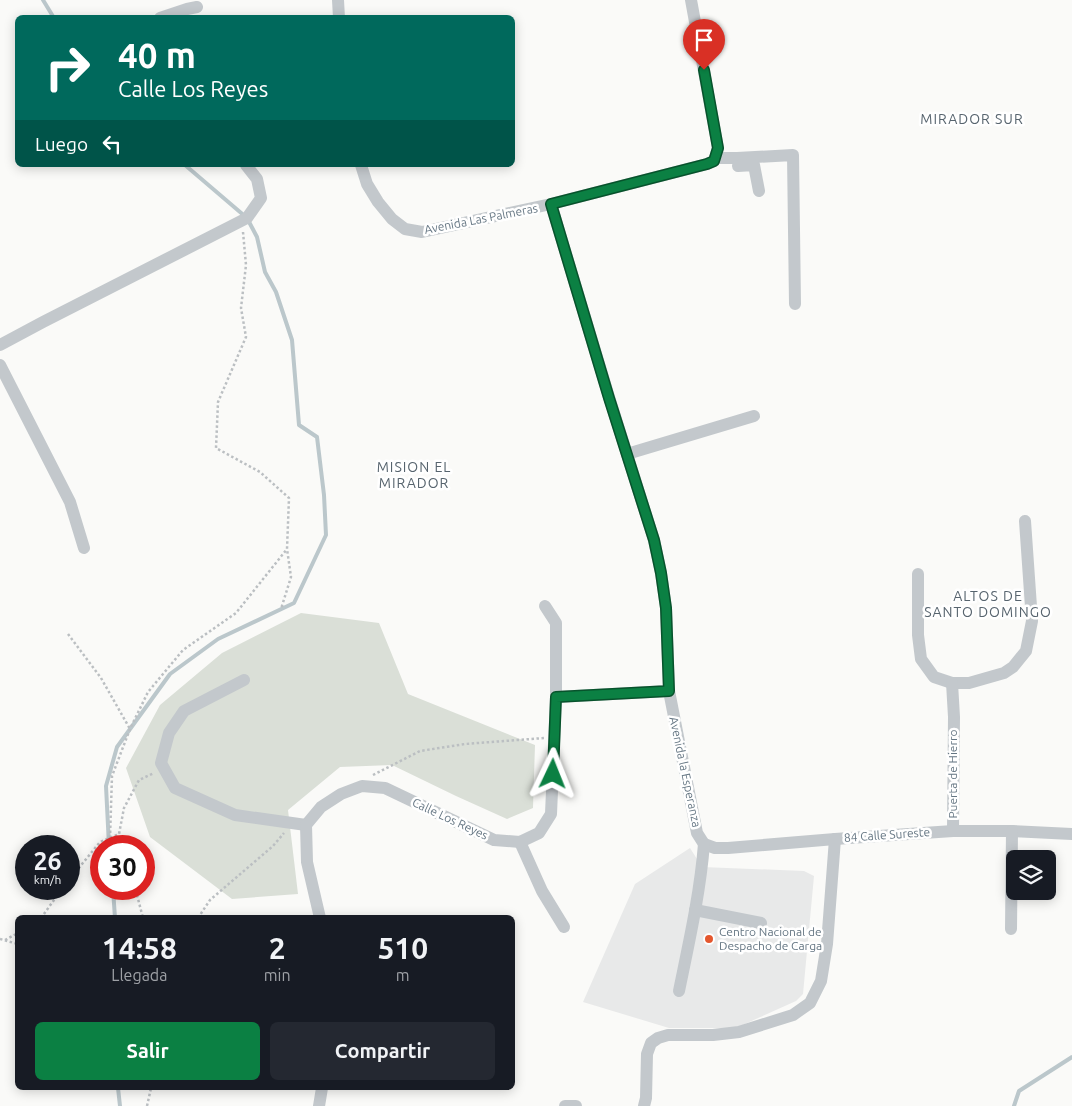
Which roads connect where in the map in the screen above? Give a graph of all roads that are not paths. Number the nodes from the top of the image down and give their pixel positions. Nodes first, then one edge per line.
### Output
1 (338, 0) edge
2 (691, 0) edge
3 (198, 8) edge
4 (169, 15) edge
5 (339, 15) edge
6 (715, 159) junction
7 (247, 167) edge
8 (361, 167) edge
9 (760, 191) dead end
10 (551, 204) junction
11 (795, 304) dead end
12 (0, 345) edge
13 (0, 365) edge
14 (754, 416) dead end
15 (627, 454) junction
16 (1025, 521) dead end
17 (84, 548) dead end
18 (918, 574) dead end
19 (545, 606) dead end
20 (244, 680) dead end
21 (952, 683) junction
22 (669, 691) junction
23 (556, 697) junction
24 (300, 824) junction
25 (953, 830) junction
26 (1012, 831) junction
27 (1072, 834) edge
28 (835, 839) junction
29 (520, 842) junction
30 (704, 844) junction
31 (695, 910) junction
32 (319, 915) edge
33 (761, 923) dead end
34 (564, 927) dead end
35 (1011, 929) dead end
36 (679, 991) dead end
37 (322, 1090) edge
38 (320, 1106) edge
39 (565, 1106) edge
40 (576, 1106) edge
41 (644, 1106) edge

1 - 5 street
2 - 6 street
3 - 4 street
6 - 9 street
6 - 10 street, Avenida Las Palmeras
6 - 11 street
7 - 12 street
8 - 10 street, Avenida Las Palmeras
10 - 15 street, Avenida la Esperanza
13 - 17 street
14 - 15 street
15 - 22 street, Avenida la Esperanza
16 - 21 street
18 - 21 street
19 - 23 street
20 - 24 street
21 - 25 street, Puerta de Hierro
22 - 23 street
22 - 30 street, Avenida la Esperanza
23 - 29 street
24 - 29 street, Calle Los Reyes
24 - 32 street
25 - 26 street, 84 Calle Sureste
25 - 28 street, 84 Calle Sureste
26 - 27 street, 84 Calle Sureste
26 - 35 street
28 - 30 street, 84 Calle Sureste
28 - 41 street
29 - 34 street
30 - 31 street
31 - 33 street
31 - 36 street
37 - 38 street
39 - 40 street

